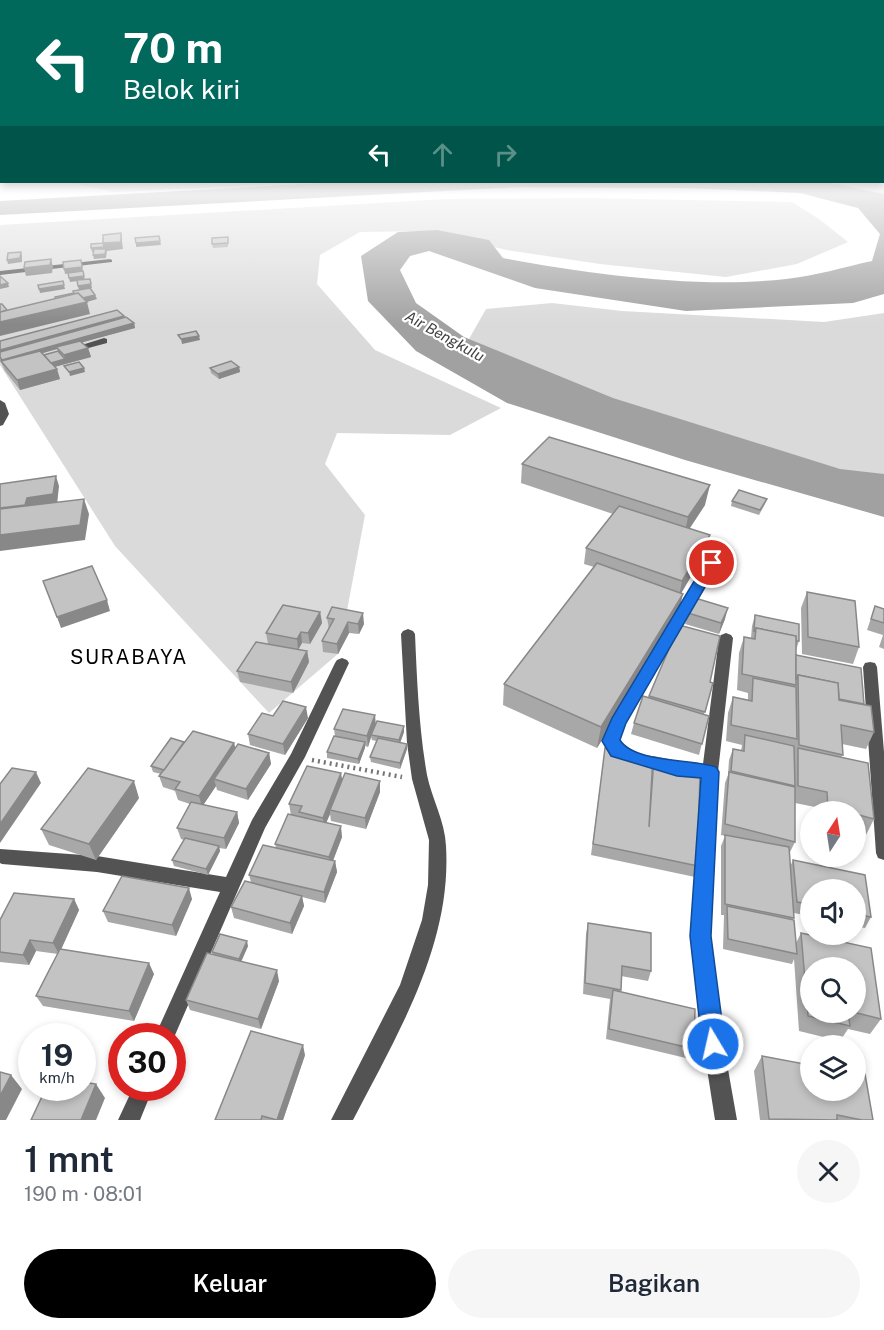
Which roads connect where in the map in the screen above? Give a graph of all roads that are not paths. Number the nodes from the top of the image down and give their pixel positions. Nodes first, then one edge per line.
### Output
1 (110, 261) dead end
2 (0, 273) edge
3 (104, 341) dead end
4 (57, 354) edge
5 (0, 403) edge
6 (0, 423) edge
7 (712, 563) dead end
8 (408, 634) dead end
9 (726, 638) dead end
10 (342, 663) dead end
11 (870, 667) dead end
12 (645, 760) edge
13 (884, 853) edge
14 (2, 856) dead end
15 (230, 886) junction
16 (171, 1023) edge
17 (137, 1101) edge
18 (129, 1120) edge
19 (342, 1120) edge
20 (726, 1120) edge

1 - 2 street
3 - 4 street
5 - 6 street
7 - 12 street
8 - 19 street
9 - 20 street
10 - 15 street
11 - 13 street
14 - 15 street
15 - 16 street
17 - 18 street

